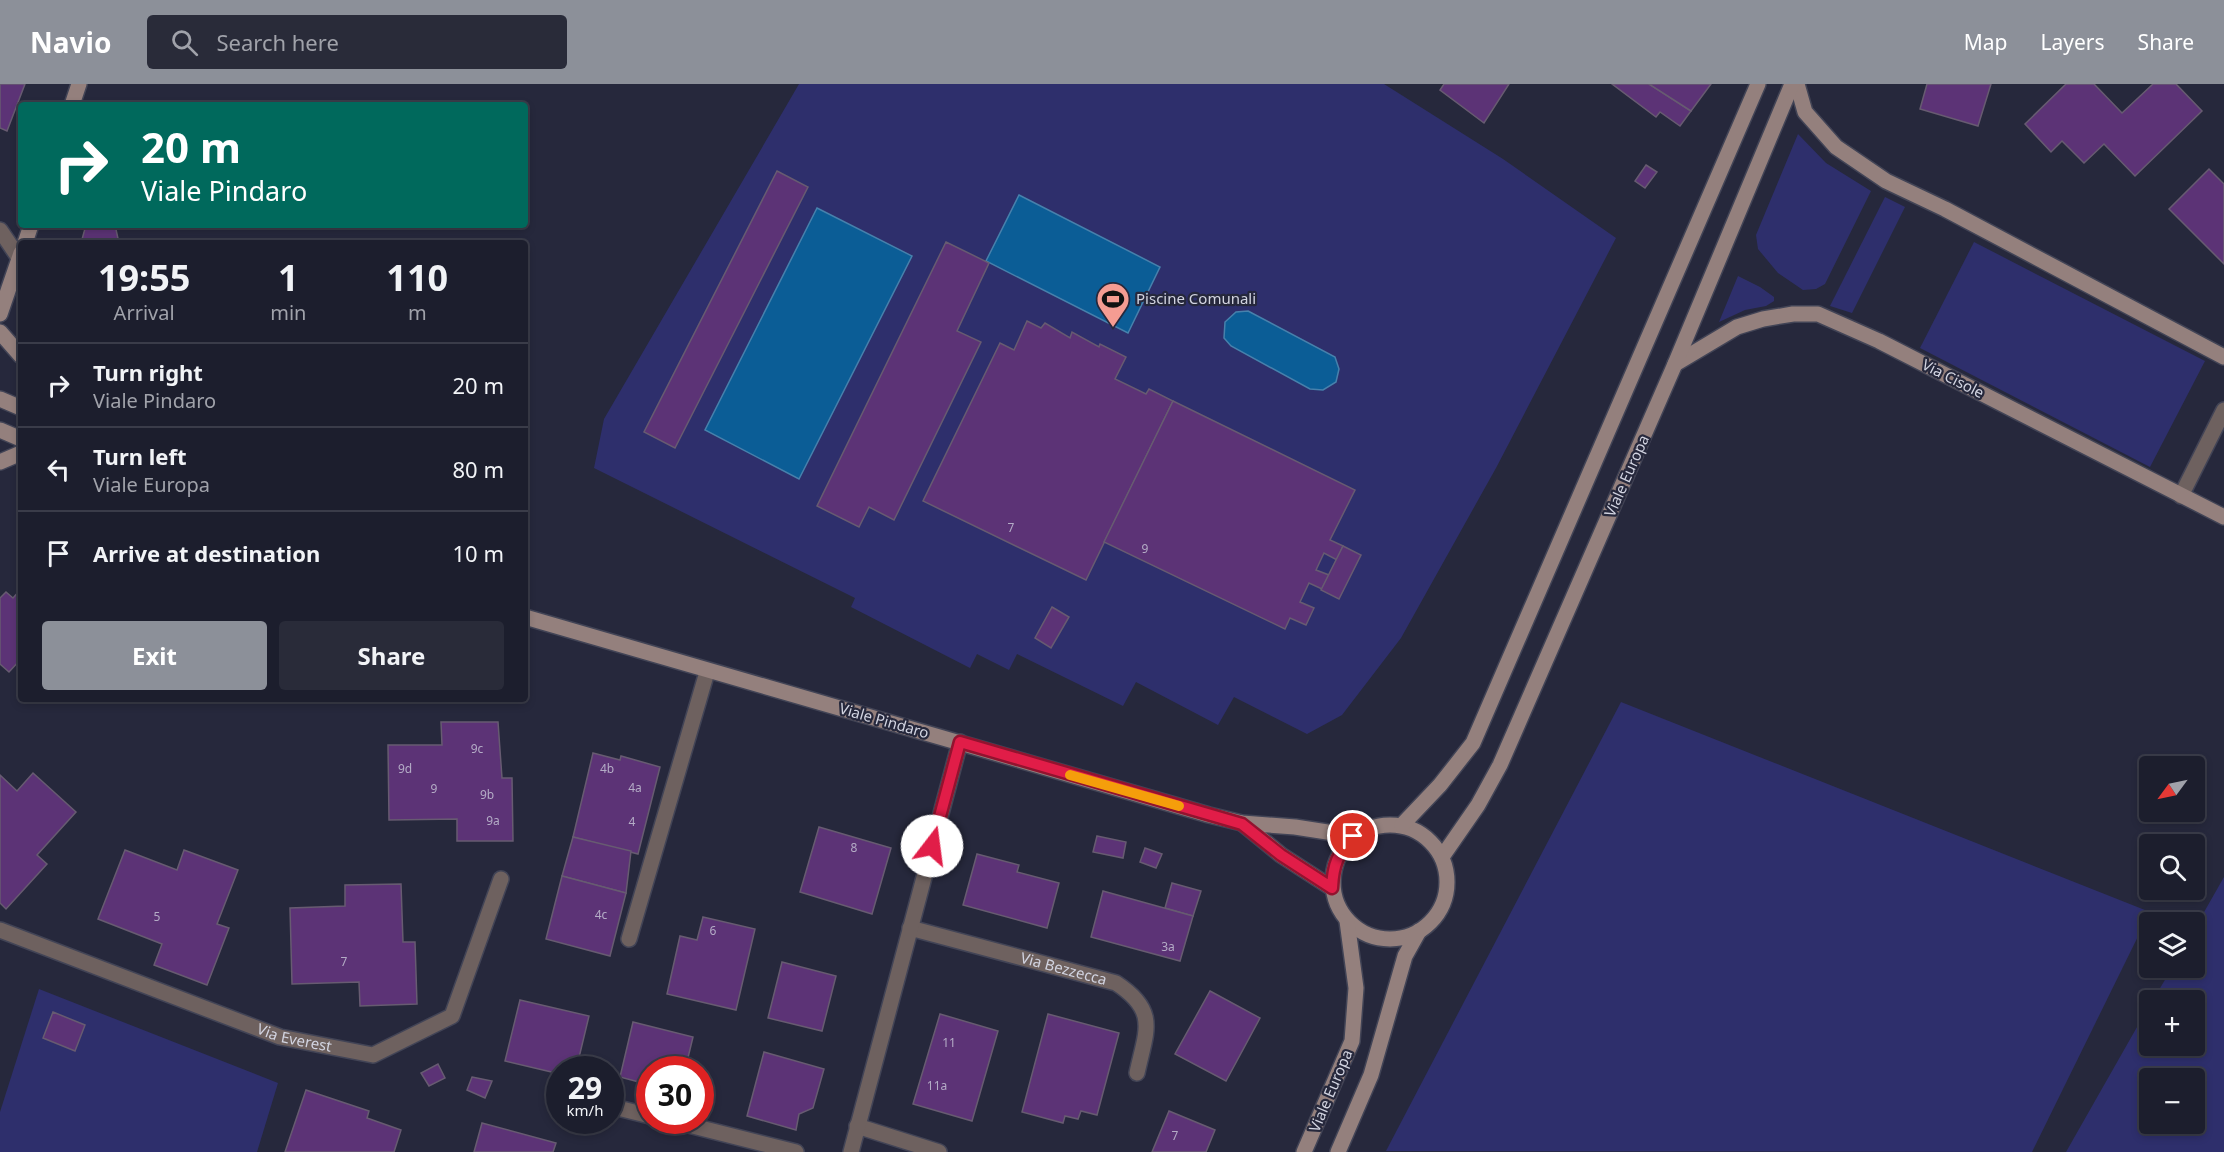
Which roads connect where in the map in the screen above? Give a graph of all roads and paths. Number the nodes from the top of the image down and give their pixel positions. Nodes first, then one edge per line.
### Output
1 (79, 84) edge
2 (1758, 84) edge
3 (1792, 84) edge
4 (1797, 84) edge
5 (73, 102) edge
6 (0, 230) edge
7 (18, 253) edge
8 (18, 262) edge
9 (0, 314) edge
10 (0, 332) edge
11 (18, 353) edge
12 (2224, 357) edge
13 (1675, 364) junction
14 (0, 399) edge
15 (18, 407) edge
16 (2224, 410) edge
17 (0, 430) edge
18 (18, 437) edge
19 (18, 454) edge
20 (0, 462) edge
21 (2181, 496) junction
22 (2224, 518) edge
23 (528, 618) edge
24 (707, 672) junction
25 (960, 742) junction
26 (1242, 824) junction
27 (1402, 825) junction
28 (1353, 836) junction
29 (1442, 857) junction
30 (501, 879) dead end
31 (1332, 888) junction
32 (1347, 921) junction
33 (910, 928) junction
34 (0, 930) edge
35 (1419, 931) junction
36 (629, 939) dead end
37 (1137, 1073) dead end
38 (857, 1126) junction
39 (714, 1131) edge
40 (796, 1152) edge
41 (851, 1152) edge
42 (939, 1152) edge
43 (1304, 1152) edge
44 (1338, 1152) edge

1 - 5 street
2 - 27 street
3 - 13 street, Viale Europa
4 - 12 street
6 - 7 street
8 - 9 street
10 - 11 street
13 - 21 street, Via Cisole
13 - 29 street, Viale Europa
14 - 15 street
16 - 21 street
17 - 18 street
19 - 20 street
21 - 22 street, Via Cisole
23 - 24 street, Viale Pindaro
24 - 25 street, Viale Pindaro
24 - 36 street
25 - 26 street, Viale Pindaro
25 - 33 street
26 - 28 street, Viale Pindaro
26 - 31 street, Viale Pindaro
27 - 28 street
27 - 29 street
28 - 31 street
29 - 35 street, Viale Europa
30 - 34 street, Via Everest
31 - 32 street, Viale Europa
32 - 35 street
32 - 43 street, Viale Europa
33 - 37 street, Via Bezzecca
33 - 38 street
35 - 44 street, Viale Europa
38 - 41 street
38 - 42 street
39 - 40 street

